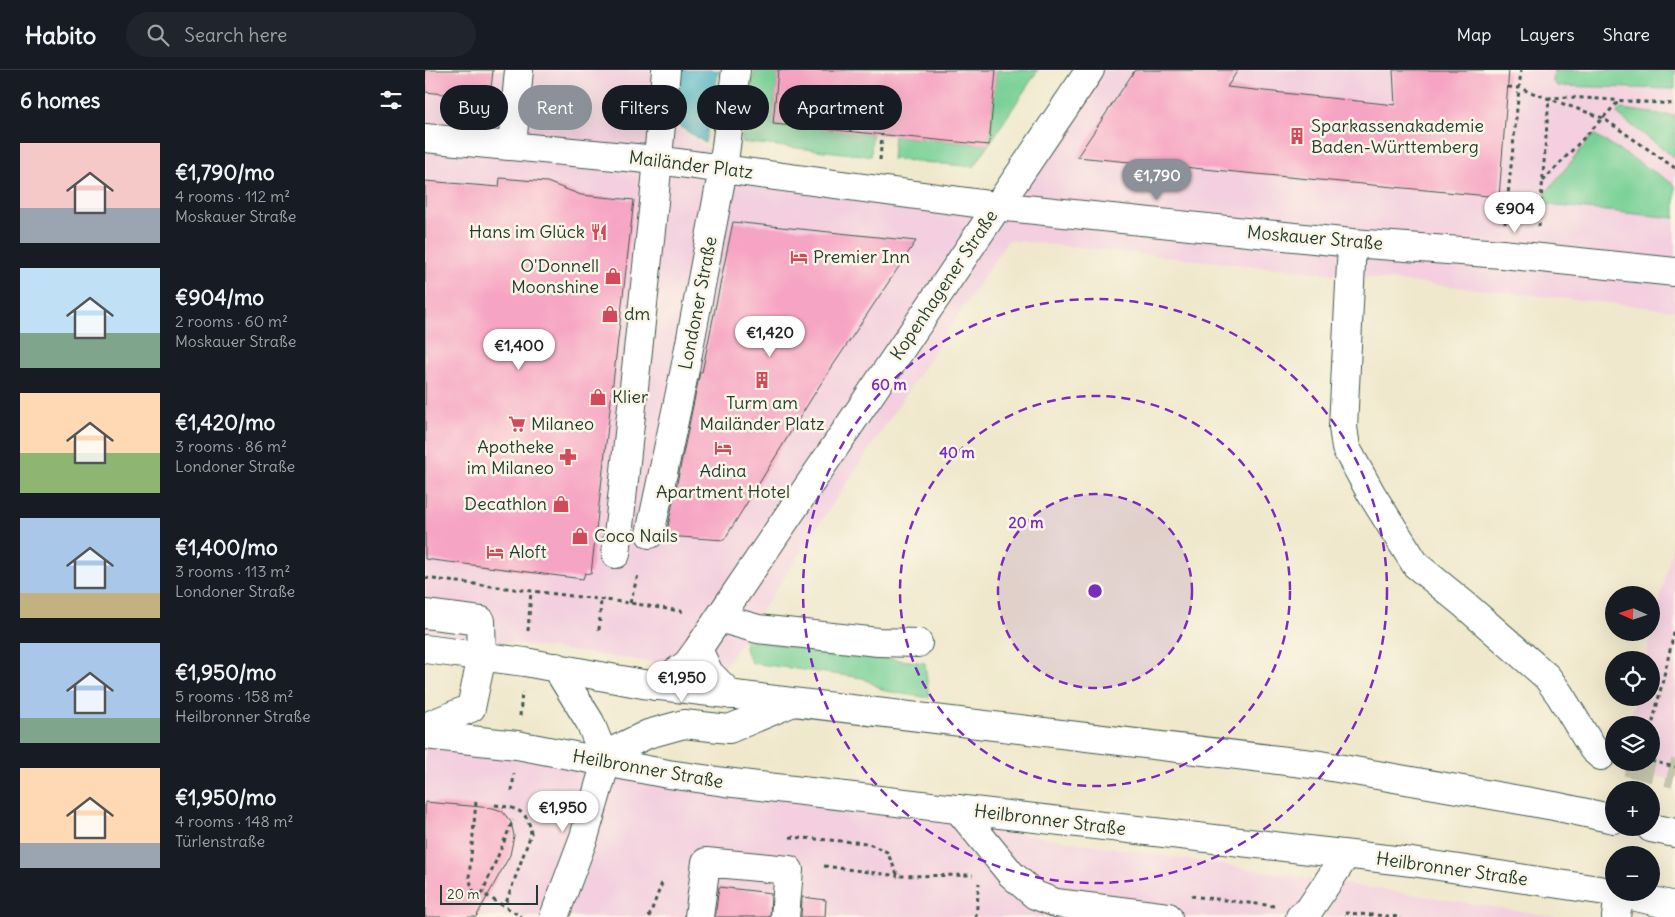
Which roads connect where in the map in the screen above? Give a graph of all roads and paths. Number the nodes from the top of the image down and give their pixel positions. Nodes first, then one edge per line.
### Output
1 (519, 70) edge
2 (666, 70) edge
3 (736, 70) edge
4 (1090, 70) edge
5 (1521, 70) edge
6 (1507, 87) dead end
7 (1519, 88) junction
8 (1549, 98) junction
9 (1619, 101) junction
10 (1675, 104) edge
11 (1603, 118) junction
12 (425, 138) edge
13 (512, 146) junction
14 (657, 160) junction
15 (1675, 168) edge
16 (723, 169) junction
17 (1543, 181) junction
18 (956, 200) joint
19 (997, 206) junction
20 (1352, 243) junction
21 (1502, 254) junction
22 (1537, 258) junction
23 (1675, 272) edge
24 (650, 534) dead end
25 (616, 554) dead end
26 (425, 578) edge
27 (601, 600) junction
28 (425, 614) edge
29 (719, 618) junction
30 (1675, 629) edge
31 (599, 630) dead end
32 (918, 643) dead end
33 (425, 649) edge
34 (698, 650) junction
35 (482, 656) junction
36 (556, 667) junction
37 (655, 686) junction
38 (731, 695) junction
39 (791, 703) junction
40 (1654, 716) edge
41 (425, 727) edge
42 (425, 735) edge
43 (1601, 756) dead end
44 (606, 762) junction
45 (1660, 763) edge
46 (1675, 767) edge
47 (476, 802) dead end
48 (495, 805) dead end
49 (958, 809) junction
50 (1605, 817) edge
51 (513, 820) dead end
52 (1660, 830) edge
53 (1675, 833) edge
54 (1346, 855) junction
55 (824, 866) dead end
56 (980, 875) dead end
57 (898, 876) dead end
58 (662, 883) dead end
59 (482, 894) junction
60 (506, 902) dead end
61 (1618, 905) edge
62 (1675, 906) edge
63 (522, 917) edge
64 (554, 917) edge
65 (649, 917) edge
66 (699, 917) edge
67 (785, 917) edge
68 (976, 917) edge
69 (1168, 917) edge
70 (1300, 917) edge

1 - 13 street
2 - 14 street
3 - 16 street, Londoner Straße
4 - 19 street, Kopenhagener Straße
5 - 7 path
6 - 7 path
7 - 8 path
7 - 21 path
8 - 9 path
8 - 11 path
8 - 17 path
9 - 10 path
9 - 11 path
11 - 15 path
11 - 17 path
12 - 13 street, Mailänder Platz
13 - 14 street, Mailänder Platz
14 - 16 street, Mailänder Platz
14 - 25 street
16 - 18 street, Mailänder Platz
16 - 24 street, Londoner Straße
17 - 22 path
18 - 19 street, Moskauer Straße
19 - 20 street, Moskauer Straße
19 - 29 street, Kopenhagener Straße
20 - 21 street, Moskauer Straße
20 - 43 street
21 - 22 street, Moskauer Straße
22 - 23 street, Moskauer Straße
26 - 27 path
27 - 29 path
27 - 31 path
28 - 35 street
29 - 32 street
29 - 34 street, Kopenhagener Straße
30 - 40 path
33 - 35 street
34 - 37 street, Kopenhagener Straße
34 - 38 street
35 - 36 street
35 - 41 street
36 - 37 street
36 - 44 street
37 - 38 street
38 - 39 street
39 - 44 street
39 - 50 street
42 - 44 street, Heilbronner Straße
44 - 49 street, Heilbronner Straße
44 - 64 street
45 - 46 path
47 - 59 path
48 - 60 path
49 - 54 street, Heilbronner Straße
49 - 69 street
51 - 59 path
52 - 53 street
54 - 61 street, Heilbronner Straße
54 - 70 street
55 - 57 path
56 - 68 path
58 - 65 path
59 - 63 path
61 - 62 street, Heilbronner Straße
66 - 67 street

